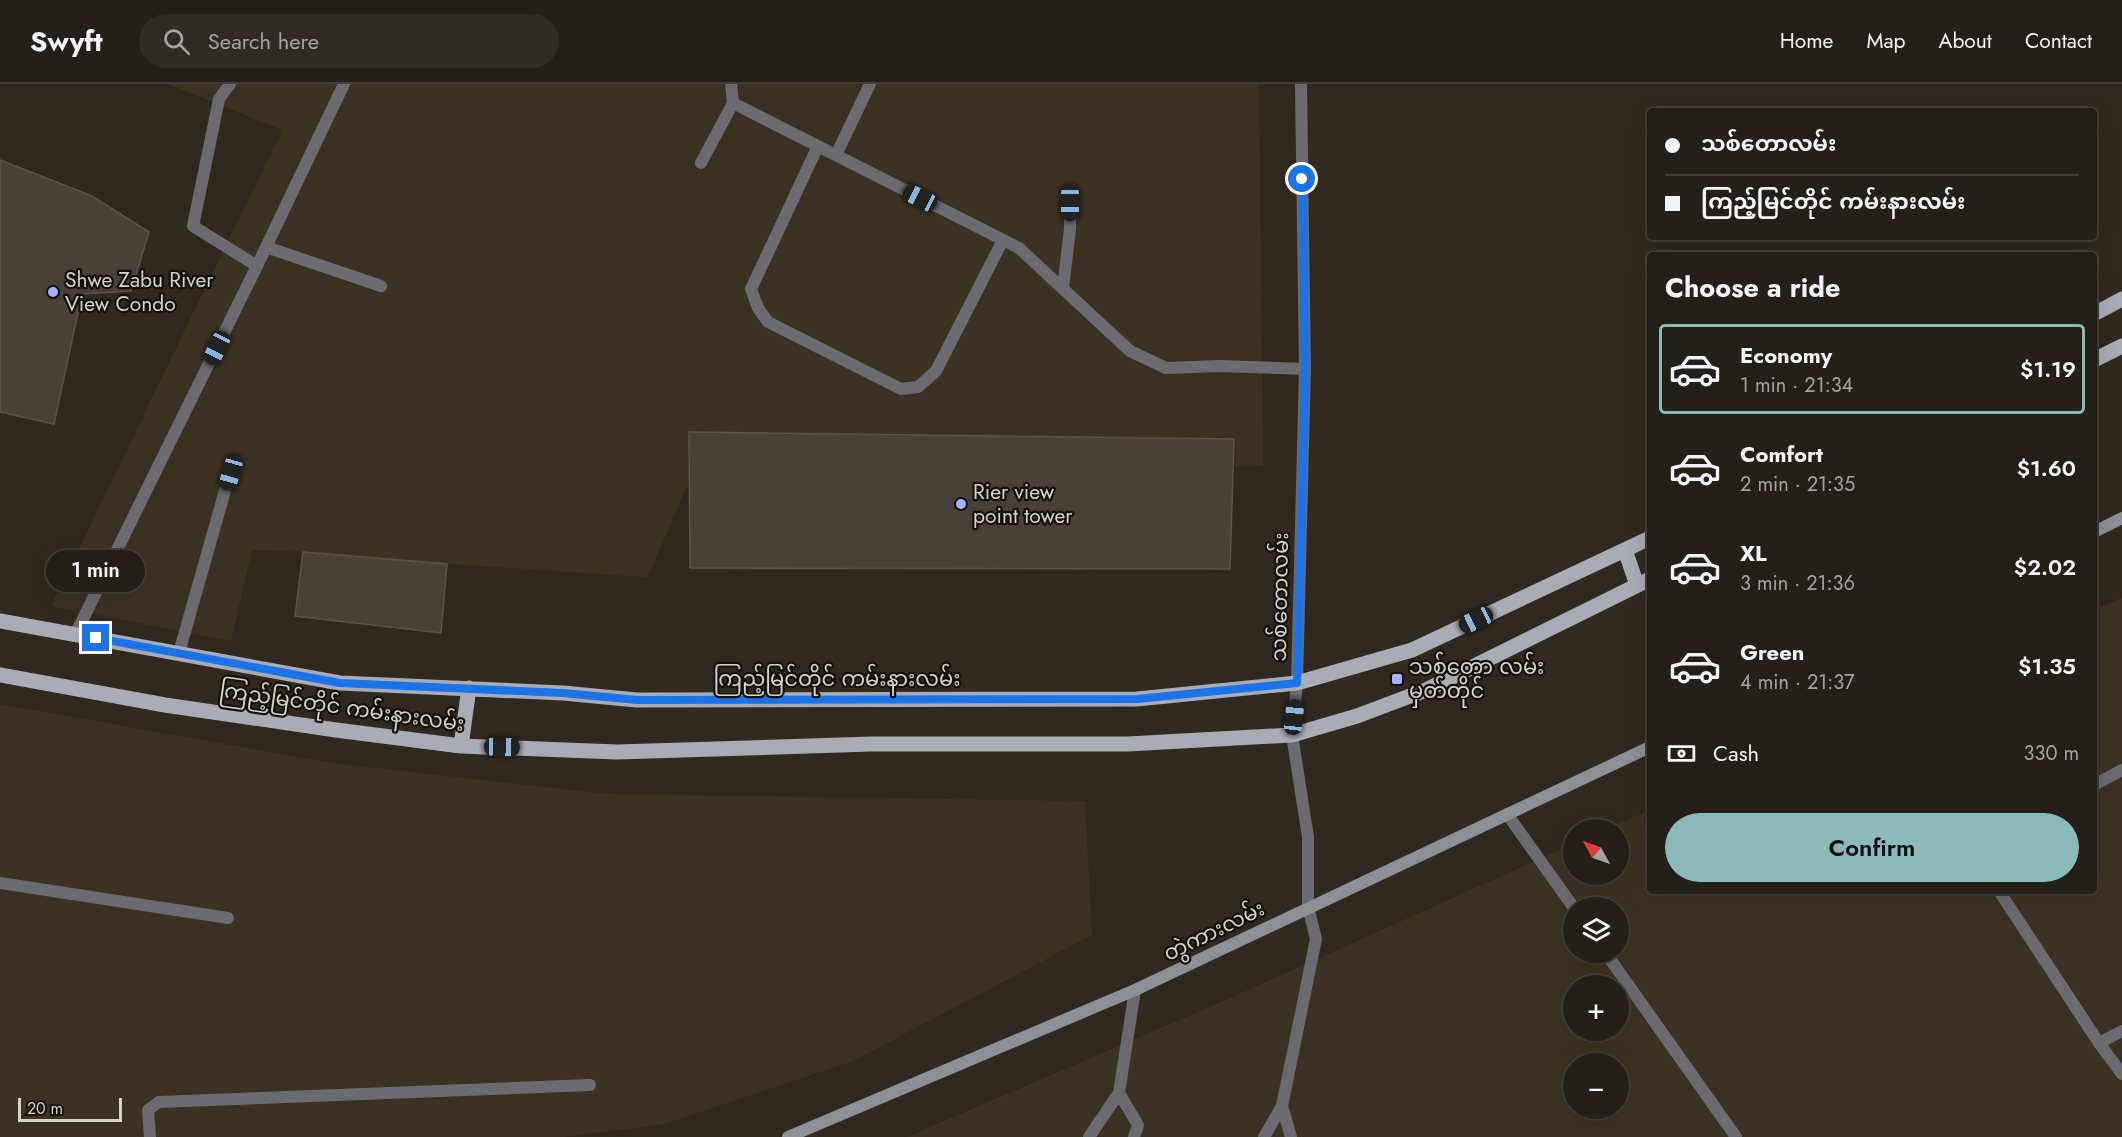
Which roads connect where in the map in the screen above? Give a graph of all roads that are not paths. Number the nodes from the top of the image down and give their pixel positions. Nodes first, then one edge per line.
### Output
1 (230, 84) edge
2 (344, 84) edge
3 (731, 84) edge
4 (870, 84) edge
5 (1301, 84) edge
6 (733, 103) junction
7 (818, 146) junction
8 (836, 155) junction
9 (701, 164) dead end
10 (1070, 203) dead end
11 (1003, 240) junction
12 (266, 247) junction
13 (257, 266) junction
14 (381, 286) dead end
15 (1063, 288) junction
16 (2122, 299) edge
17 (2097, 312) edge
18 (2122, 346) edge
19 (2097, 358) edge
20 (1305, 369) junction
21 (231, 473) dead end
22 (2122, 518) edge
23 (2097, 530) edge
24 (1647, 539) edge
25 (1625, 550) junction
26 (1644, 582) edge
27 (0, 621) edge
28 (75, 635) junction
29 (179, 653) junction
30 (0, 675) edge
31 (1297, 683) junction
32 (469, 688) junction
33 (1292, 735) junction
34 (461, 746) junction
35 (1647, 748) edge
36 (2122, 770) edge
37 (2097, 783) edge
38 (1507, 814) junction
39 (0, 883) edge
40 (2001, 894) edge
41 (1566, 897) edge
42 (1308, 907) junction
43 (228, 918) dead end
44 (1613, 963) edge
45 (1135, 990) junction
46 (2122, 1031) edge
47 (2099, 1043) junction
48 (2122, 1074) edge
49 (590, 1085) dead end
50 (1119, 1093) junction
51 (1282, 1106) junction
52 (150, 1137) edge
53 (788, 1137) edge
54 (1089, 1137) edge
55 (1134, 1137) edge
56 (1264, 1137) edge
57 (1292, 1137) edge
58 (1736, 1137) edge

1 - 13 street
2 - 12 street
3 - 6 street
4 - 8 street
5 - 20 street, သစ်တောလမ်း
6 - 7 street
6 - 9 street
7 - 8 street
7 - 11 street
8 - 11 street
10 - 15 street
11 - 15 street
12 - 13 street
12 - 14 street
13 - 28 street
15 - 20 street
16 - 17 main road
18 - 19 main road
20 - 31 street, သစ်တောလမ်း
21 - 29 street
22 - 23 main road
24 - 25 main road, ကြည့်မြင်တိုင် ကမ်းနားလမ်း
25 - 26 main road
25 - 31 main road, ကြည့်မြင်တိုင် ကမ်းနားလမ်း
26 - 33 main road, ကြည့်မြင်တိုင် ကမ်းနားလမ်း
27 - 28 main road, ကြည့်မြင်တိုင် ကမ်းနားလမ်း
28 - 29 main road, ကြည့်မြင်တိုင် ကမ်းနားလမ်း
29 - 32 main road, ကြည့်မြင်တိုင် ကမ်းနားလမ်း
30 - 34 main road, ကြည့်မြင်တိုင် ကမ်းနားလမ်း
31 - 32 main road, ကြည့်မြင်တိုင် ကမ်းနားလမ်း
31 - 33 street, သစ်တောလမ်း
32 - 34 main road
33 - 34 main road, ကြည့်မြင်တိုင် ကမ်းနားလမ်း
33 - 42 street, သစ်တောလမ်း
35 - 38 main road, တွဲကားလမ်း
36 - 37 street
38 - 41 street
38 - 42 main road, တွဲကားလမ်း
39 - 43 street
40 - 47 street
42 - 45 main road, တွဲကားလမ်း
42 - 51 street, သစ်တောလမ်း
44 - 58 street
45 - 50 street
45 - 53 main road, တွဲကားလမ်း
46 - 47 street
47 - 48 street
49 - 52 street
50 - 54 street
50 - 55 street
51 - 56 street, သစ်တောလမ်း
51 - 57 street

